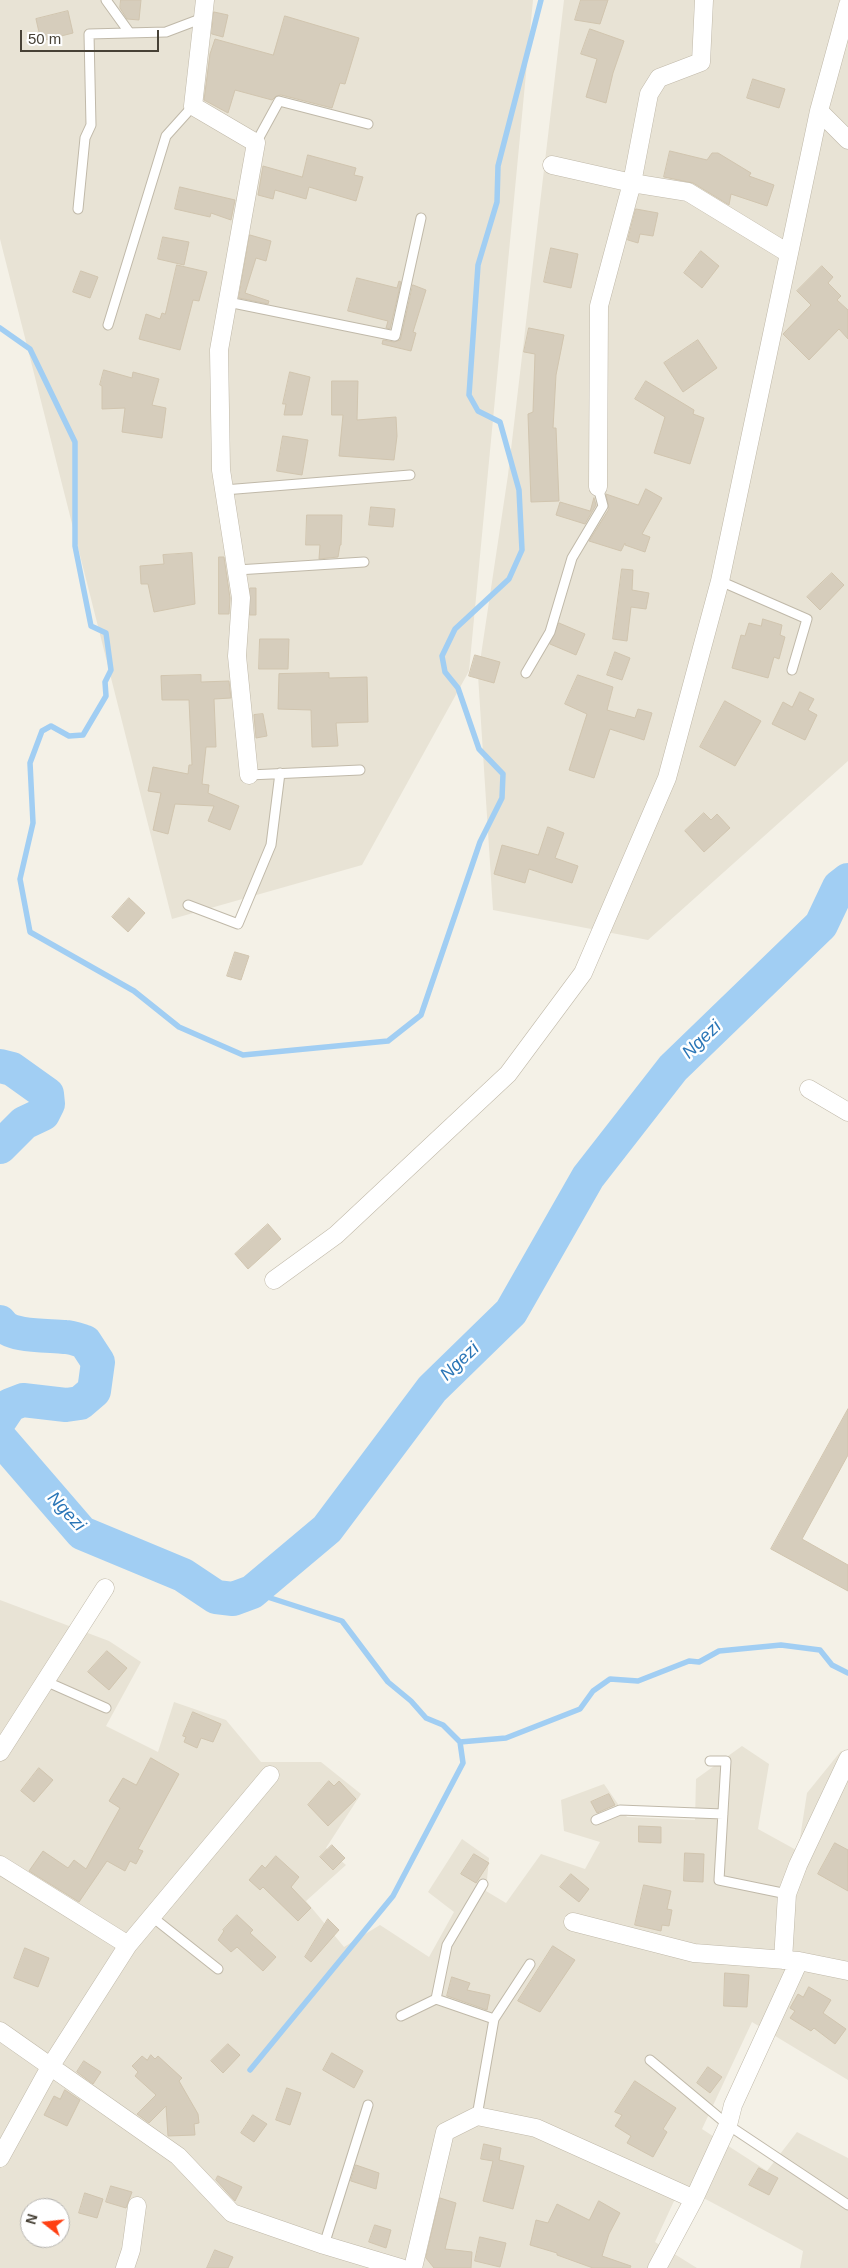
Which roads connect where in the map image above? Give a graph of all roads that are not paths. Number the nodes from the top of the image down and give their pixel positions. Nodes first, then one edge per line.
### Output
1 (106, 0) edge
2 (205, 0) edge
3 (704, 0) edge
4 (848, 4) edge
5 (203, 18) junction
6 (129, 32) junction
7 (193, 106) junction
8 (819, 111) junction
9 (368, 124) dead end
10 (848, 140) edge
11 (256, 143) junction
12 (552, 165) dead end
13 (632, 183) junction
14 (78, 209) dead end
15 (421, 218) dead end
16 (788, 253) junction
17 (228, 302) junction
18 (108, 324) dead end
19 (410, 475) dead end
20 (598, 487) joint
21 (224, 490) junction
22 (364, 562) dead end
23 (237, 570) junction
24 (720, 581) junction
25 (792, 670) dead end
26 (526, 673) dead end
27 (360, 770) dead end
28 (280, 773) junction
29 (249, 775) joint
30 (188, 905) dead end
31 (809, 1089) dead end
32 (848, 1112) edge
33 (274, 1280) dead end
34 (105, 1588) dead end
35 (46, 1681) junction
36 (106, 1708) dead end
37 (0, 1752) edge
38 (848, 1759) edge
39 (710, 1761) dead end
40 (270, 1775) dead end
41 (723, 1814) junction
42 (596, 1820) dead end
43 (0, 1865) edge
44 (483, 1884) dead end
45 (787, 1894) junction
46 (152, 1916) junction
47 (573, 1922) dead end
48 (128, 1945) junction
49 (791, 1960) junction
50 (530, 1964) dead end
51 (218, 1969) dead end
52 (848, 1971) edge
53 (436, 1999) junction
54 (402, 2016) dead end
55 (494, 2020) junction
56 (0, 2031) edge
57 (650, 2060) dead end
58 (50, 2067) junction
59 (368, 2105) dead end
60 (477, 2116) junction
61 (728, 2125) junction
62 (0, 2158) edge
63 (694, 2199) junction
64 (848, 2204) edge
65 (137, 2206) dead end
66 (324, 2246) junction
67 (125, 2268) edge
68 (401, 2268) edge
69 (413, 2268) edge
70 (657, 2268) edge

1 - 6 lane
2 - 5 street
3 - 13 street
4 - 8 street
5 - 6 lane
5 - 7 street
6 - 14 lane
7 - 11 street
7 - 18 lane
8 - 10 street
8 - 16 street
9 - 11 lane
11 - 17 street
12 - 13 street
13 - 16 street
13 - 20 street
15 - 17 lane
16 - 24 street
17 - 21 street
19 - 21 lane
20 - 26 lane
21 - 23 street
22 - 23 lane
23 - 29 street
24 - 25 lane
24 - 33 street
27 - 28 lane
28 - 29 lane
28 - 30 lane
31 - 32 street
34 - 35 street
35 - 36 lane
35 - 37 street
38 - 45 street
39 - 41 lane
40 - 46 street
41 - 42 lane
41 - 45 lane
43 - 48 street
44 - 53 lane
45 - 49 street
46 - 48 street
46 - 51 lane
47 - 49 street
48 - 58 street
49 - 52 street
49 - 61 street
50 - 55 lane
53 - 54 lane
53 - 55 lane
55 - 60 lane
56 - 58 street
57 - 61 lane
58 - 62 street
58 - 66 street
59 - 66 lane
60 - 63 street
60 - 69 street
61 - 63 street
61 - 64 lane
63 - 70 street
65 - 67 street
66 - 68 street

